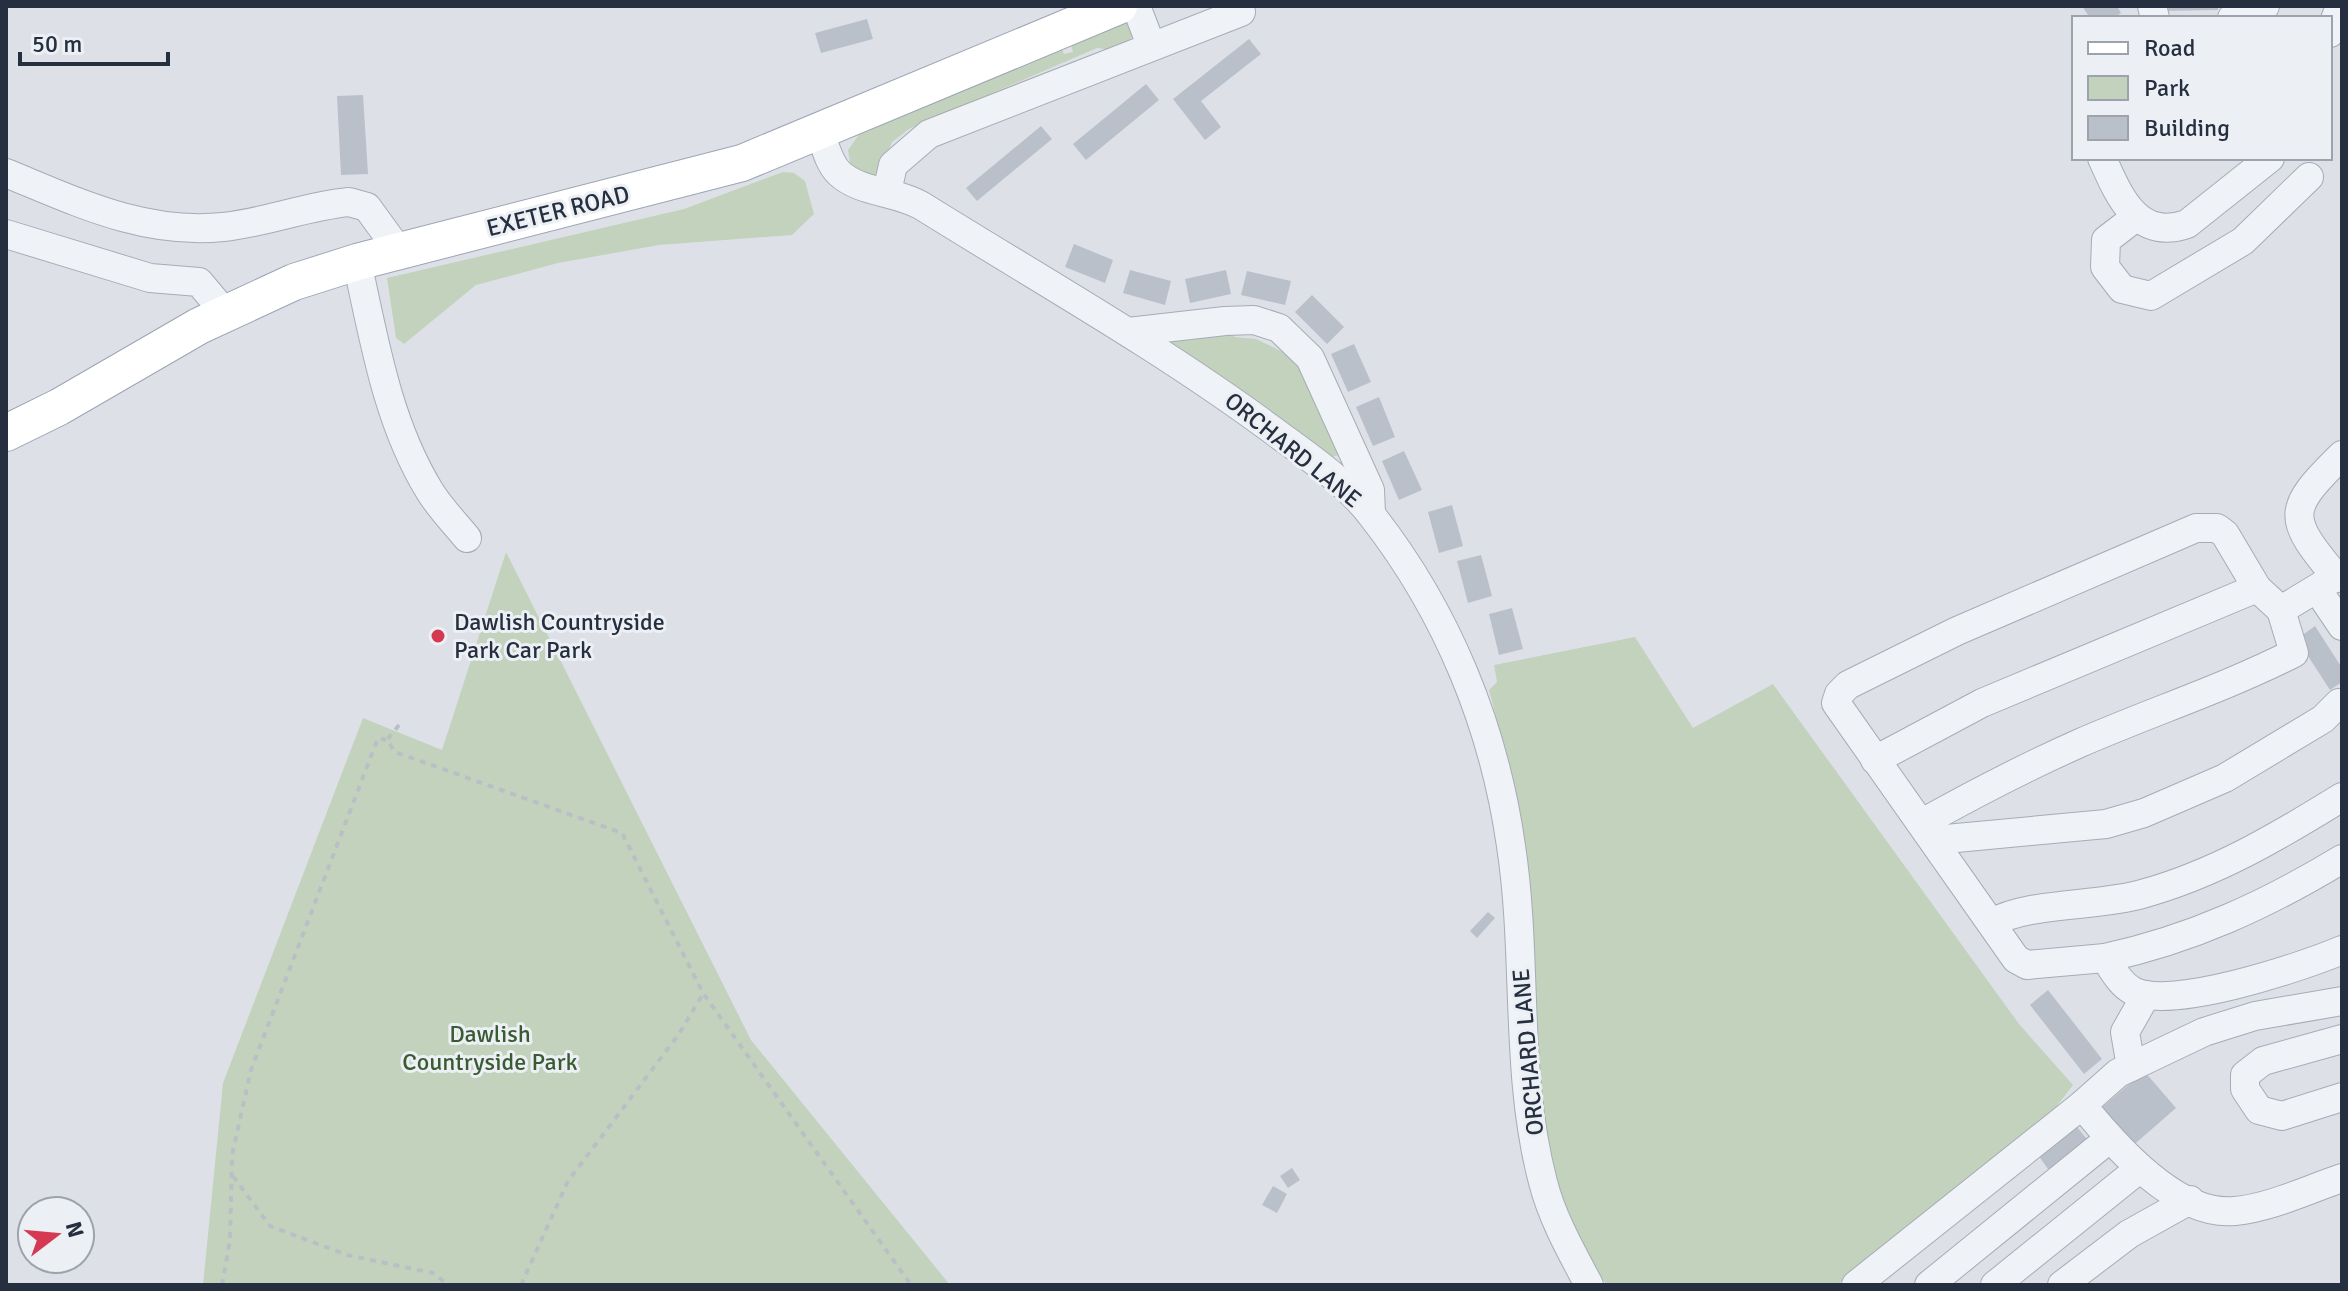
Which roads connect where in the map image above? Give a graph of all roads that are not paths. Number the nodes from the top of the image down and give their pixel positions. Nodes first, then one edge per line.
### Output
1 (1119, 6) edge
2 (1136, 6) edge
3 (2265, 6) edge
4 (1241, 12) dead end
5 (2238, 16) edge
6 (1151, 45) junction
7 (820, 132) junction
8 (2103, 160) edge
9 (2267, 160) edge
10 (6, 173) edge
11 (2309, 177) dead end
12 (887, 192) junction
13 (2136, 217) junction
14 (6, 234) edge
15 (399, 251) junction
16 (357, 262) junction
17 (225, 313) junction
18 (1128, 332) junction
19 (6, 433) edge
20 (2342, 455) edge
21 (1371, 513) junction
22 (467, 538) dead end
23 (2332, 580) edge
24 (2257, 588) junction
25 (2281, 610) junction
26 (2342, 626) edge
27 (2336, 700) edge
28 (1875, 760) junction
29 (2342, 797) edge
30 (1929, 832) junction
31 (2342, 859) edge
32 (1992, 923) junction
33 (2342, 950) edge
34 (2105, 958) junction
35 (2146, 995) junction
36 (2342, 1001) edge
37 (2342, 1039) edge
38 (2131, 1067) junction
39 (2342, 1097) edge
40 (2082, 1105) junction
41 (2109, 1139) junction
42 (2139, 1169) junction
43 (2342, 1178) edge
44 (2190, 1200) junction
45 (1589, 1285) edge
46 (1856, 1285) edge
47 (1929, 1285) edge
48 (1995, 1285) edge
49 (2062, 1285) edge

1 - 7 main road, EXETER ROAD
2 - 6 street
3 - 5 street
4 - 6 street
6 - 12 street
7 - 12 street, ORCHARD LANE
7 - 15 main road, EXETER ROAD
8 - 13 street
9 - 13 street
10 - 15 street
11 - 13 street
12 - 18 street, ORCHARD LANE
14 - 17 street
15 - 16 main road, EXETER ROAD
16 - 17 main road, EXETER ROAD
16 - 22 street
17 - 19 main road, EXETER ROAD
18 - 21 street, ORCHARD LANE
18 - 21 street
20 - 23 street
21 - 45 street, ORCHARD LANE
23 - 25 street
23 - 26 street
24 - 25 street
24 - 28 street
24 - 28 street
25 - 30 street
27 - 30 street
28 - 30 street
29 - 32 street
30 - 32 street
31 - 34 street
32 - 34 street
33 - 35 street
34 - 35 street
35 - 38 street
36 - 38 street
37 - 39 street
38 - 40 street
40 - 41 street
40 - 46 street
41 - 42 street
41 - 47 street
42 - 44 street
42 - 48 street
43 - 44 street
44 - 49 street

